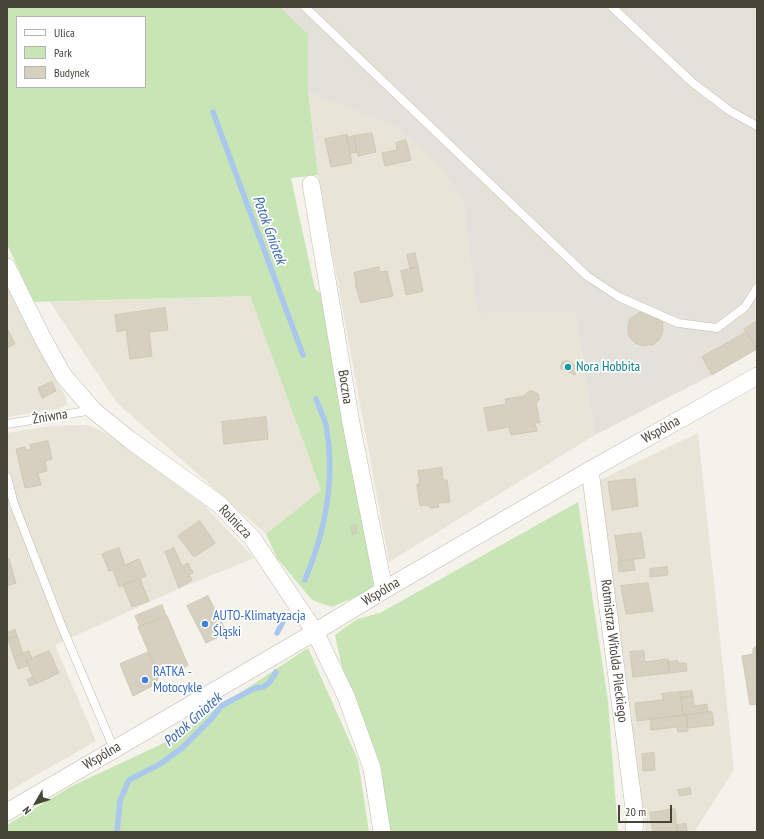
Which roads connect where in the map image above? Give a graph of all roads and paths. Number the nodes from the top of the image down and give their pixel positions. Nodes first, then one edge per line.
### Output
1 (305, 7) edge
2 (612, 7) edge
3 (757, 126) edge
4 (311, 184) dead end
5 (7, 267) edge
6 (757, 288) edge
7 (757, 376) edge
8 (93, 410) junction
9 (7, 424) edge
10 (590, 470) junction
11 (7, 477) edge
12 (384, 590) junction
13 (315, 632) junction
14 (114, 749) junction
15 (7, 812) edge
16 (382, 832) edge
17 (634, 832) edge

1 - 6 lane
2 - 3 lane
4 - 12 street, Boczna
5 - 8 street, Rolnicza
7 - 10 street, Wspólna
8 - 9 lane, Żniwna
8 - 13 street, Rolnicza
10 - 12 street, Wspólna
10 - 17 street, Rotmistrza Witolda Pileckiego
11 - 14 lane
12 - 13 street, Wspólna
13 - 14 street, Wspólna
13 - 16 street, Rolnicza
14 - 15 street, Wspólna

